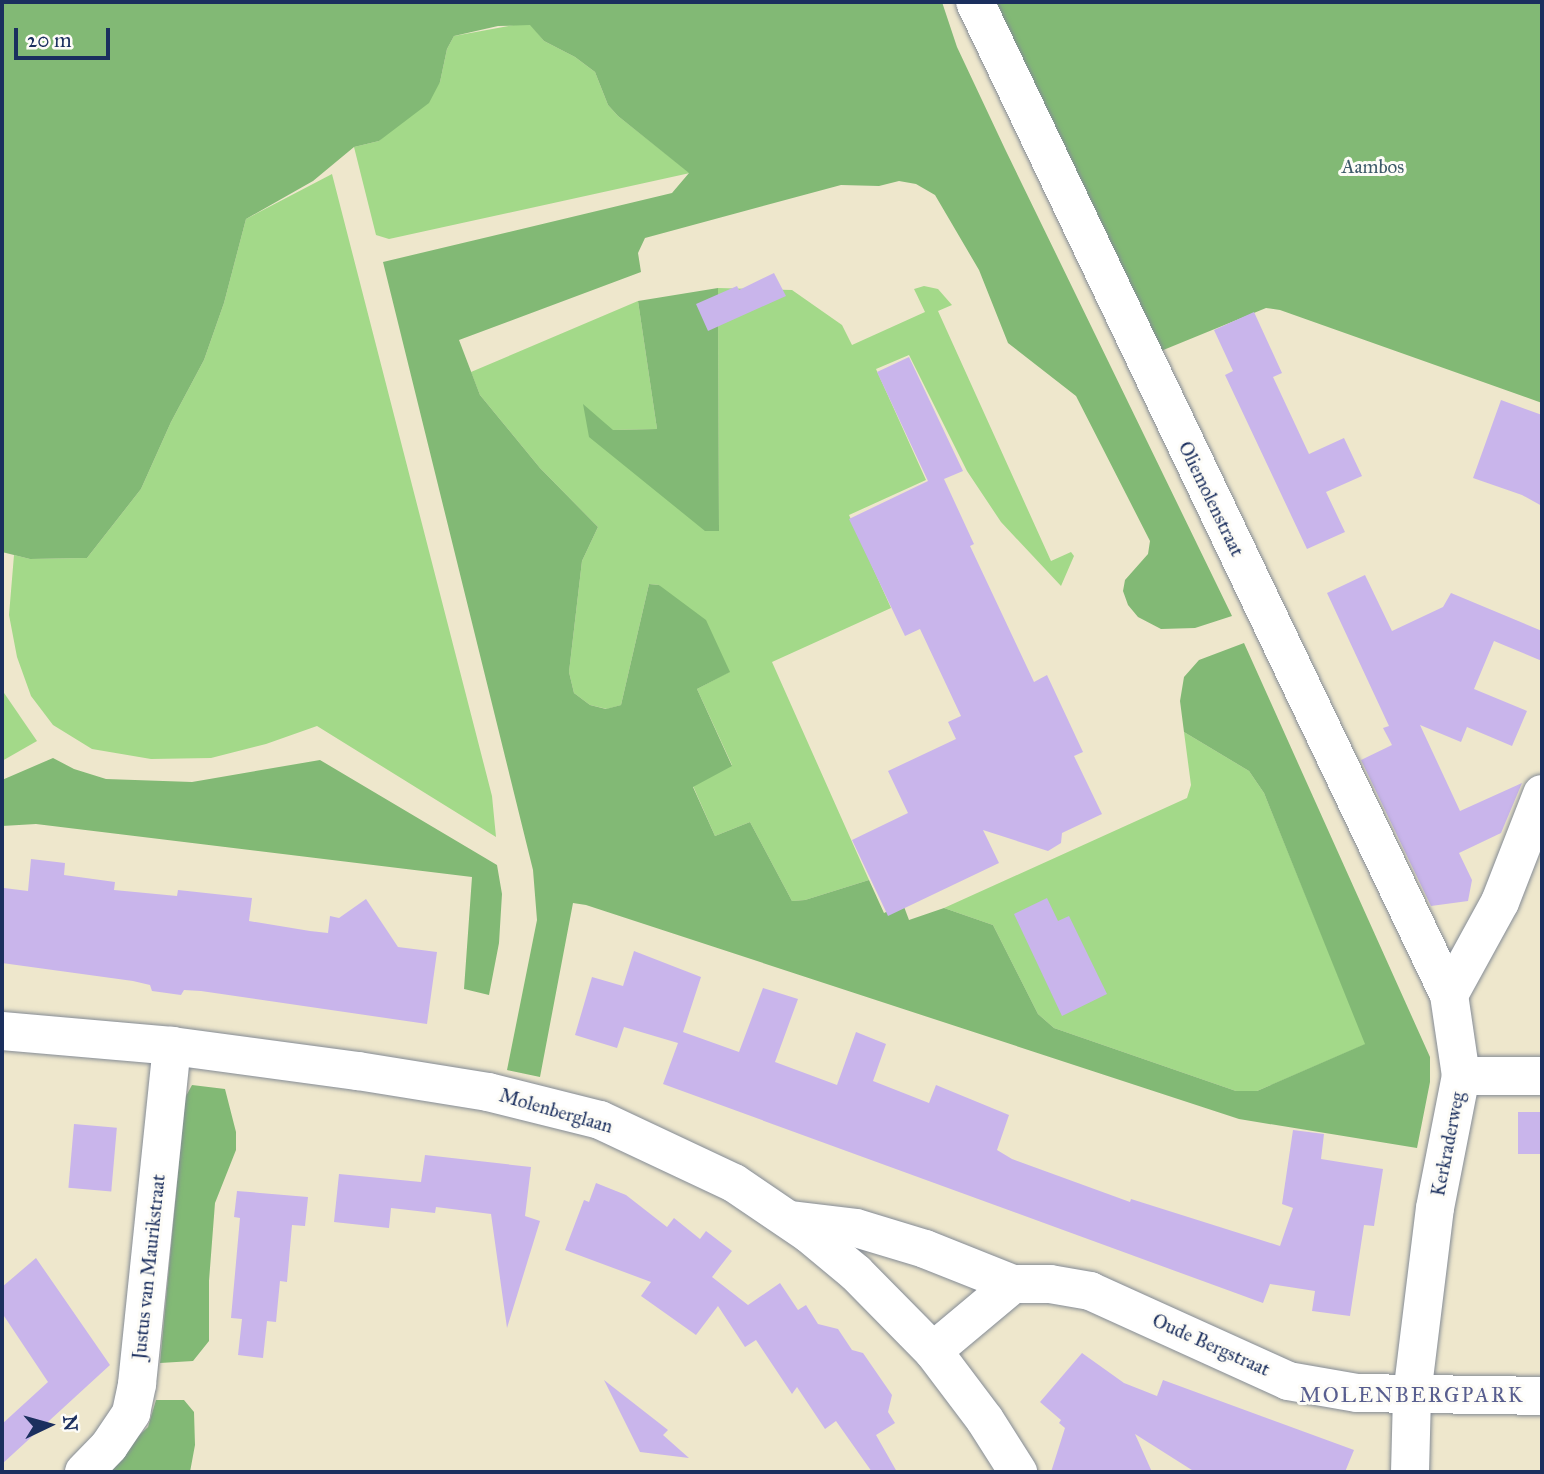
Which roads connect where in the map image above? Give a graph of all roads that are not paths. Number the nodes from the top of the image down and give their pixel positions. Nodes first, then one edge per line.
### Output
1 (975, 2) edge
2 (1542, 794) edge
3 (1449, 995) junction
4 (2, 1031) edge
5 (172, 1045) junction
6 (1461, 1076) junction
7 (1542, 1076) edge
8 (790, 1220) junction
9 (1013, 1284) junction
10 (933, 1351) junction
11 (1412, 1395) junction
12 (1542, 1396) edge
13 (84, 1472) edge
14 (1018, 1472) edge
15 (1410, 1472) edge

1 - 3 street, Oliemolenstraat
2 - 3 street
3 - 6 street, Kerkraderweg
4 - 5 street, Molenberglaan
5 - 8 street, Molenberglaan
5 - 13 street, Justus van Maurikstraat
6 - 7 street
6 - 11 street, Kerkraderweg
8 - 9 street, Oude Bergstraat
8 - 10 street, Molenberglaan
9 - 10 street
9 - 11 street, Oude Bergstraat
10 - 14 street, Molenberglaan
11 - 12 street, Oude Bergstraat
11 - 15 street, Kerkraderweg

